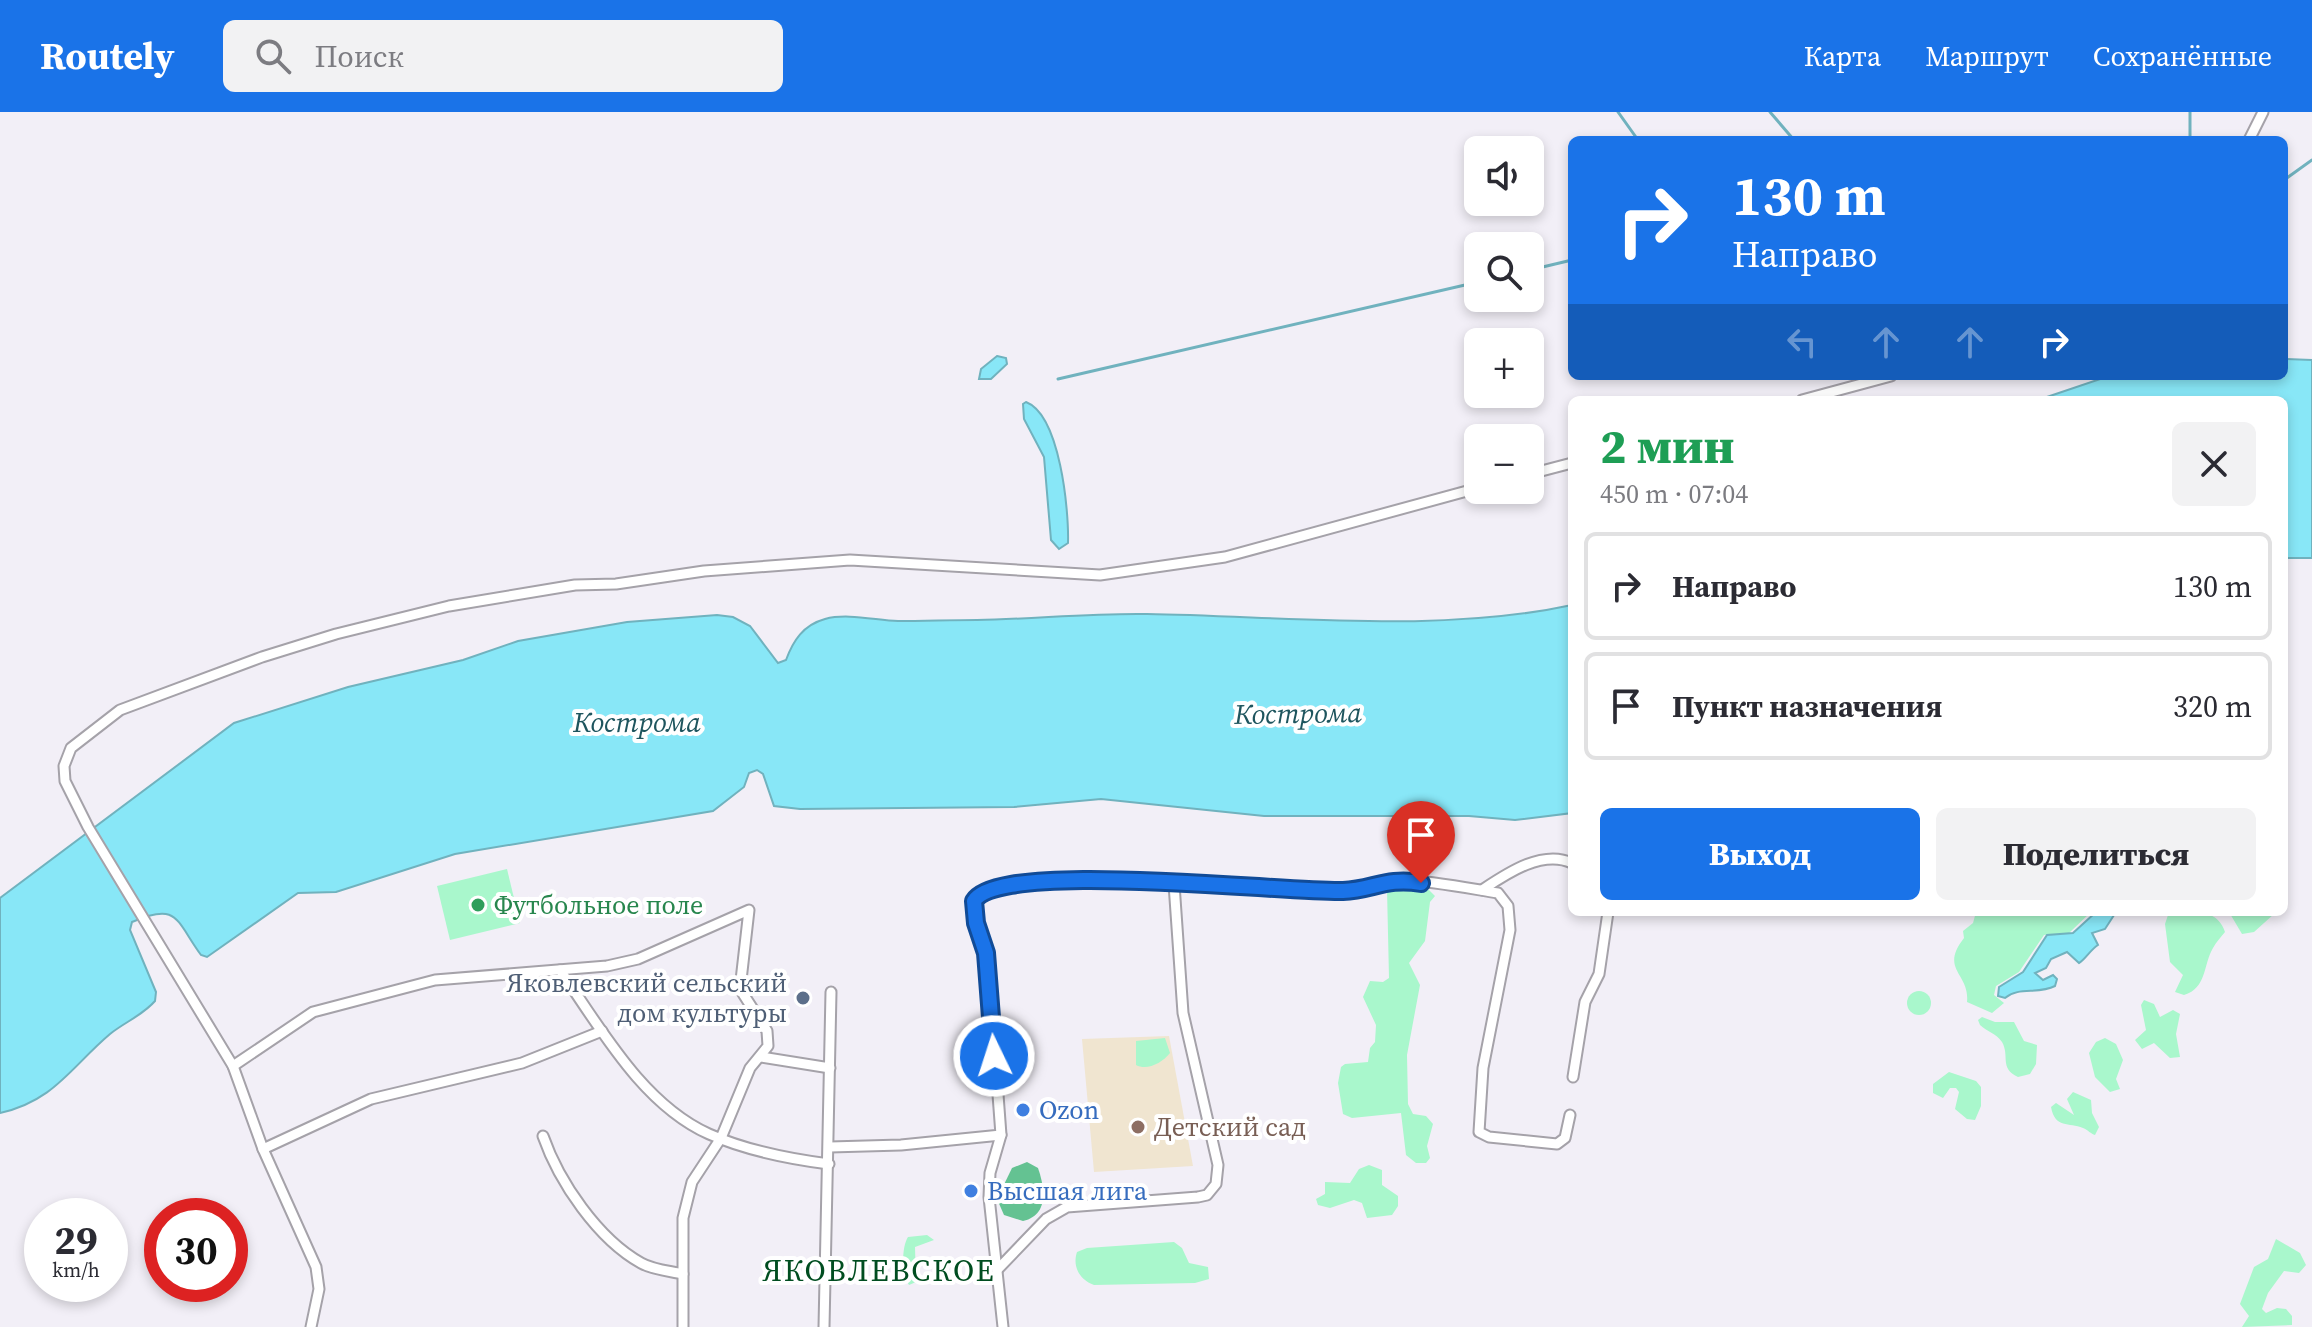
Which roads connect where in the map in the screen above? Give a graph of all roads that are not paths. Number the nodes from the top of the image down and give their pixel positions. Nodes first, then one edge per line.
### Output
1 (2263, 112) edge
2 (2251, 136) edge
3 (1876, 380) edge
4 (1817, 396) edge
5 (1568, 464) edge
6 (1544, 470) edge
7 (1464, 492) edge
8 (1568, 861) edge
9 (1174, 884) junction
10 (1482, 890) junction
11 (1607, 916) edge
12 (560, 970) junction
13 (831, 992) dead end
14 (602, 1031) junction
15 (761, 1057) junction
16 (233, 1066) junction
17 (830, 1068) junction
18 (1573, 1077) dead end
19 (1570, 1115) dead end
20 (1001, 1135) junction
21 (543, 1136) dead end
22 (721, 1138) junction
23 (830, 1147) junction
24 (263, 1149) junction
25 (829, 1164) junction
26 (997, 1270) junction
27 (683, 1274) junction
28 (311, 1327) edge
29 (683, 1327) edge
30 (824, 1327) edge
31 (1003, 1327) edge

1 - 2 street
3 - 4 street
5 - 6 street
7 - 16 street
8 - 10 street
9 - 10 street
9 - 20 street
9 - 26 street
10 - 19 street
11 - 18 street
12 - 14 street
12 - 15 street
12 - 16 street
13 - 17 street
14 - 22 street
14 - 24 street
15 - 17 street
15 - 22 street
16 - 24 street
17 - 23 street
20 - 23 street
20 - 26 street
21 - 27 street
22 - 25 street
22 - 27 street
23 - 25 street
24 - 28 street
25 - 30 street
26 - 31 street
27 - 29 street

